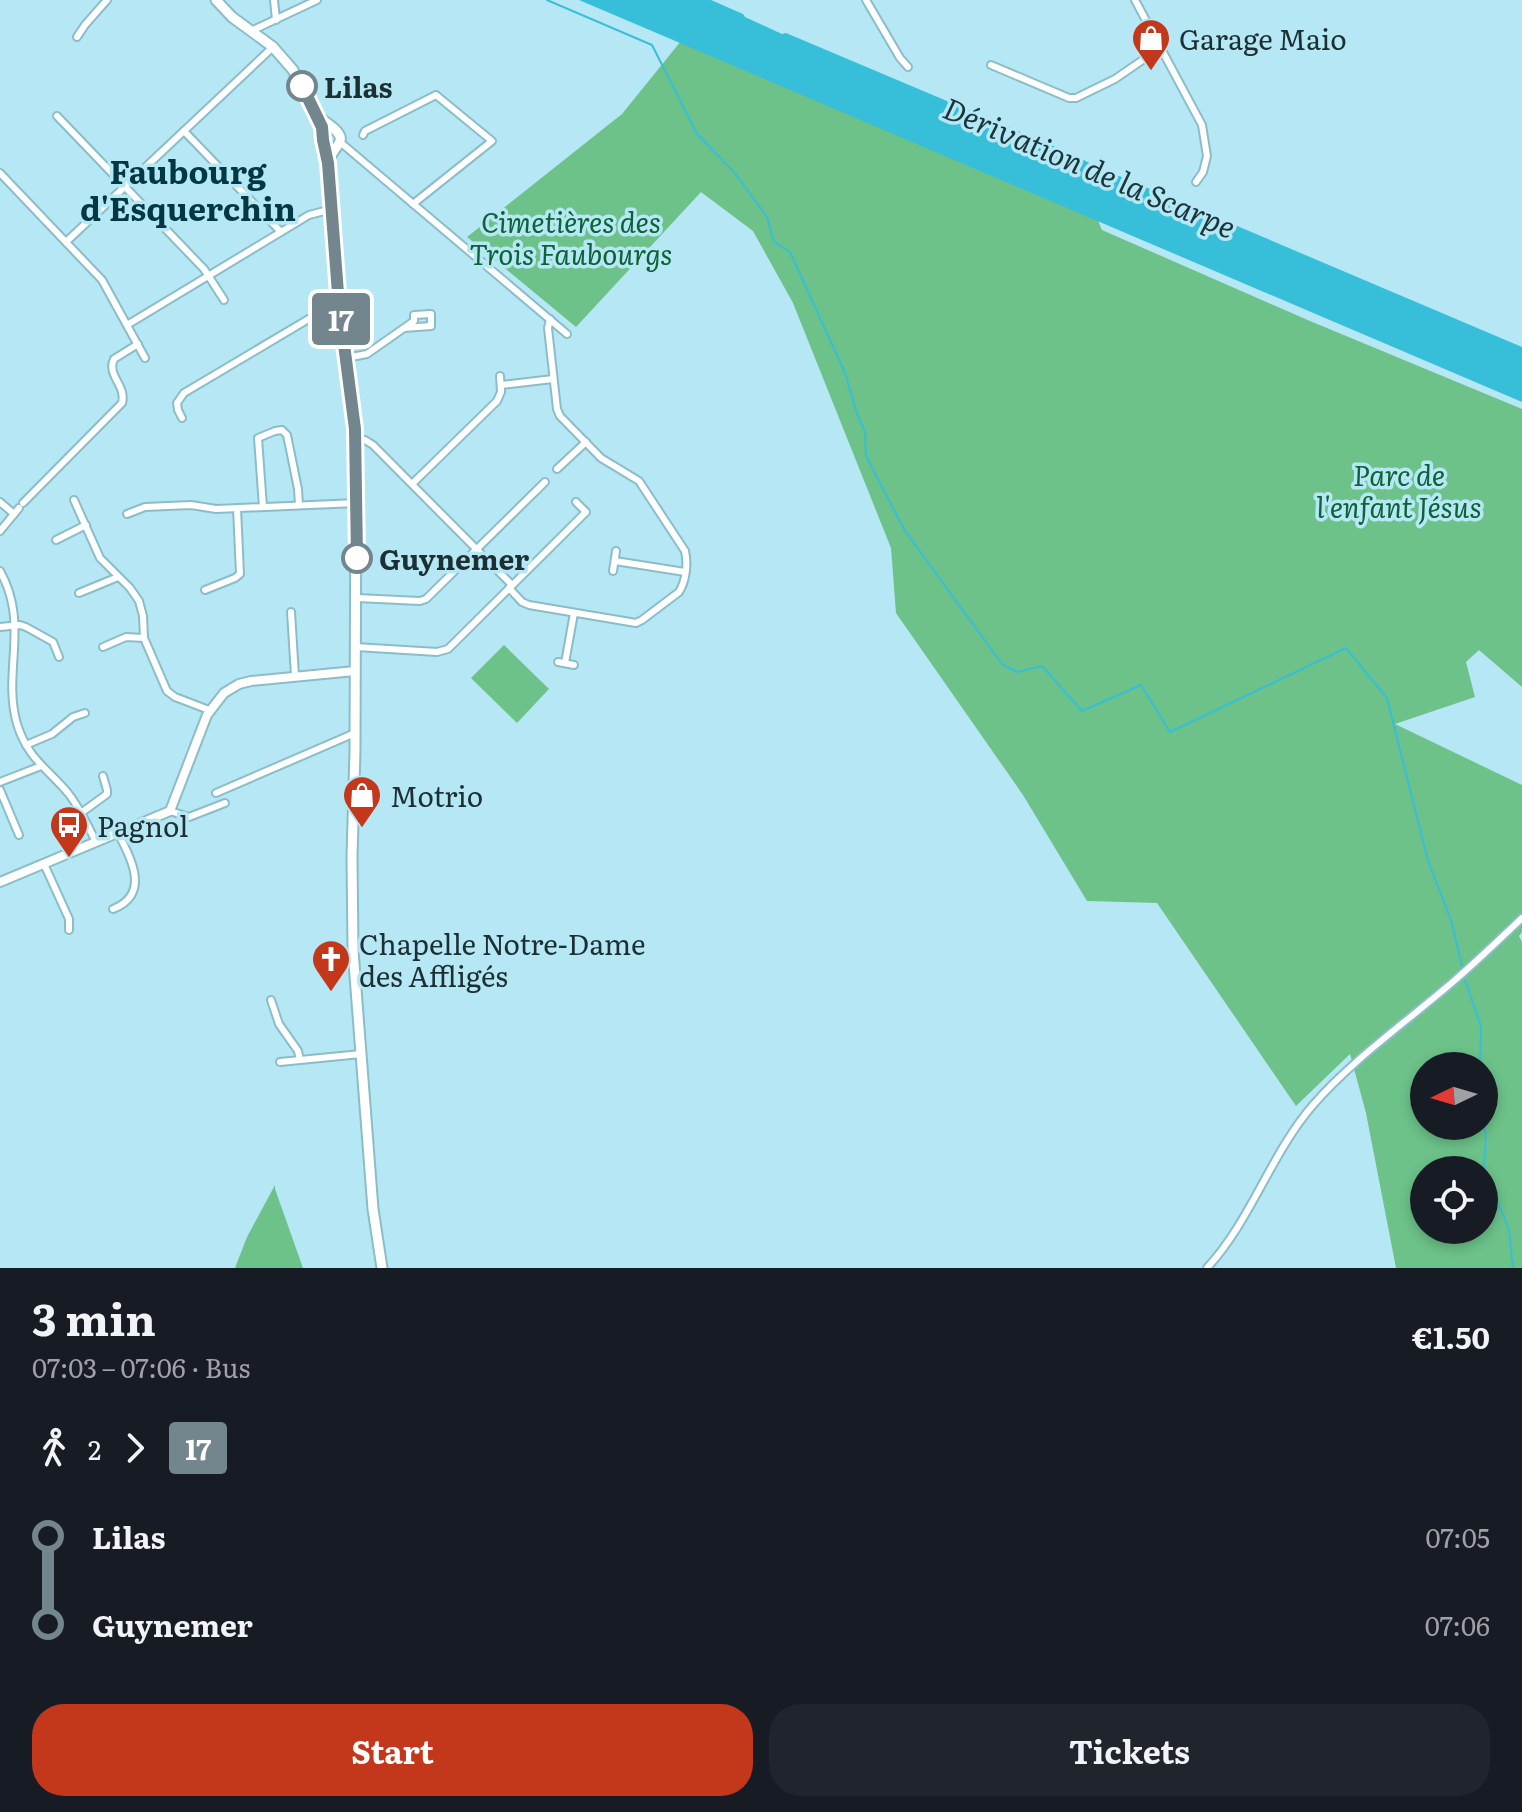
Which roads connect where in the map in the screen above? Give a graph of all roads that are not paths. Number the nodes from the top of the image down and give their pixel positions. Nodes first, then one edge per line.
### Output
1 (107, 0) edge
2 (216, 0) edge
3 (274, 0) edge
4 (317, 0) edge
5 (866, 0) edge
6 (1135, 0) edge
7 (276, 20) junction
8 (251, 31) junction
9 (77, 37) dead end
10 (273, 47) junction
11 (1160, 48) junction
12 (991, 65) dead end
13 (908, 67) dead end
14 (313, 107) junction
15 (57, 116) dead end
16 (335, 130) junction
17 (184, 131) junction
18 (363, 135) dead end
19 (324, 140) junction
20 (338, 144) junction
21 (328, 163) junction
22 (0, 173) edge
23 (1196, 182) dead end
24 (125, 187) junction
25 (413, 204) junction
26 (332, 209) junction
27 (281, 232) junction
28 (66, 242) junction
29 (209, 275) junction
30 (224, 300) dead end
31 (339, 306) junction
32 (550, 319) junction
33 (127, 325) junction
34 (404, 328) dead end
35 (567, 334) dead end
36 (138, 344) junction
37 (145, 358) dead end
38 (346, 358) junction
39 (500, 376) dead end
40 (553, 379) junction
41 (501, 385) junction
42 (182, 418) dead end
43 (356, 440) junction
44 (586, 442) junction
45 (557, 469) dead end
46 (545, 482) dead end
47 (412, 484) junction
48 (74, 500) dead end
49 (0, 502) edge
50 (576, 502) dead end
51 (357, 503) junction
52 (299, 505) junction
53 (263, 507) junction
54 (19, 508) junction
55 (237, 508) junction
56 (127, 514) dead end
57 (86, 525) junction
58 (0, 531) edge
59 (56, 540) dead end
60 (477, 550) junction
61 (616, 551) dead end
62 (615, 561) junction
63 (0, 571) edge
64 (613, 571) dead end
65 (685, 572) junction
66 (118, 577) junction
67 (510, 587) junction
68 (205, 590) dead end
69 (79, 593) dead end
70 (357, 598) junction
71 (291, 612) dead end
72 (574, 613) junction
73 (16, 626) junction
74 (0, 627) edge
75 (144, 638) junction
76 (103, 647) dead end
77 (356, 647) junction
78 (59, 657) dead end
79 (566, 663) dead end
80 (355, 671) junction
81 (295, 676) junction
82 (209, 710) junction
83 (85, 713) dead end
84 (355, 733) junction
85 (26, 745) junction
86 (41, 766) junction
87 (103, 776) dead end
88 (0, 782) edge
89 (0, 790) edge
90 (216, 793) dead end
91 (225, 803) dead end
92 (170, 811) junction
93 (81, 813) junction
94 (118, 833) junction
95 (19, 835) dead end
96 (96, 842) junction
97 (44, 864) junction
98 (0, 882) edge
99 (113, 909) dead end
100 (1522, 918) edge
101 (69, 930) dead end
102 (271, 1000) dead end
103 (361, 1054) junction
104 (300, 1060) junction
105 (280, 1062) dead end
106 (382, 1268) edge
107 (1207, 1268) edge

1 - 9 street
2 - 8 main road
3 - 7 street
4 - 7 street
5 - 13 street
6 - 11 street
7 - 8 street
8 - 10 main road
10 - 14 main road
10 - 17 street
11 - 12 street
11 - 23 street
14 - 16 main road
14 - 19 main road
15 - 24 street
16 - 19 main road
16 - 20 main road
17 - 24 street
17 - 27 street
18 - 25 street
19 - 20 main road
19 - 21 main road
20 - 21 main road
20 - 25 street
21 - 26 main road
22 - 28 street
24 - 28 street
24 - 29 street
25 - 32 street
26 - 27 street
26 - 31 main road
27 - 29 street
28 - 33 street
29 - 30 street
29 - 33 street
31 - 38 main road
31 - 42 street
32 - 35 street
32 - 40 street
33 - 36 street
34 - 38 street
36 - 37 street
36 - 54 street
38 - 43 main road
39 - 41 street
40 - 41 street
40 - 44 street
41 - 47 street
43 - 47 street
43 - 51 main road
44 - 45 street
44 - 65 street
46 - 60 street
47 - 60 street
48 - 57 street
49 - 54 street
50 - 67 street
51 - 52 street
51 - 70 main road
52 - 53 street
52 - 53 street
53 - 55 street
54 - 58 street
55 - 56 street
55 - 68 street
57 - 59 street
57 - 66 street
60 - 67 street
60 - 70 street
61 - 62 street
62 - 64 street
62 - 65 street
63 - 73 street
65 - 72 street
66 - 69 street
66 - 75 street
67 - 72 street
67 - 77 street
70 - 77 main road
71 - 81 street
72 - 79 street
73 - 74 street
73 - 78 street
73 - 85 street
75 - 76 street
75 - 82 street
77 - 80 main road
80 - 81 street
80 - 84 main road
81 - 82 street
82 - 92 street
83 - 85 street
84 - 90 street
84 - 103 main road
85 - 86 street
86 - 88 street
86 - 93 street
87 - 93 street
89 - 95 street
91 - 92 street
92 - 94 street
93 - 96 street
94 - 96 street
94 - 99 street
96 - 97 street
97 - 98 street
97 - 101 street
100 - 107 street
102 - 104 street
103 - 104 street
103 - 106 main road
104 - 105 street

